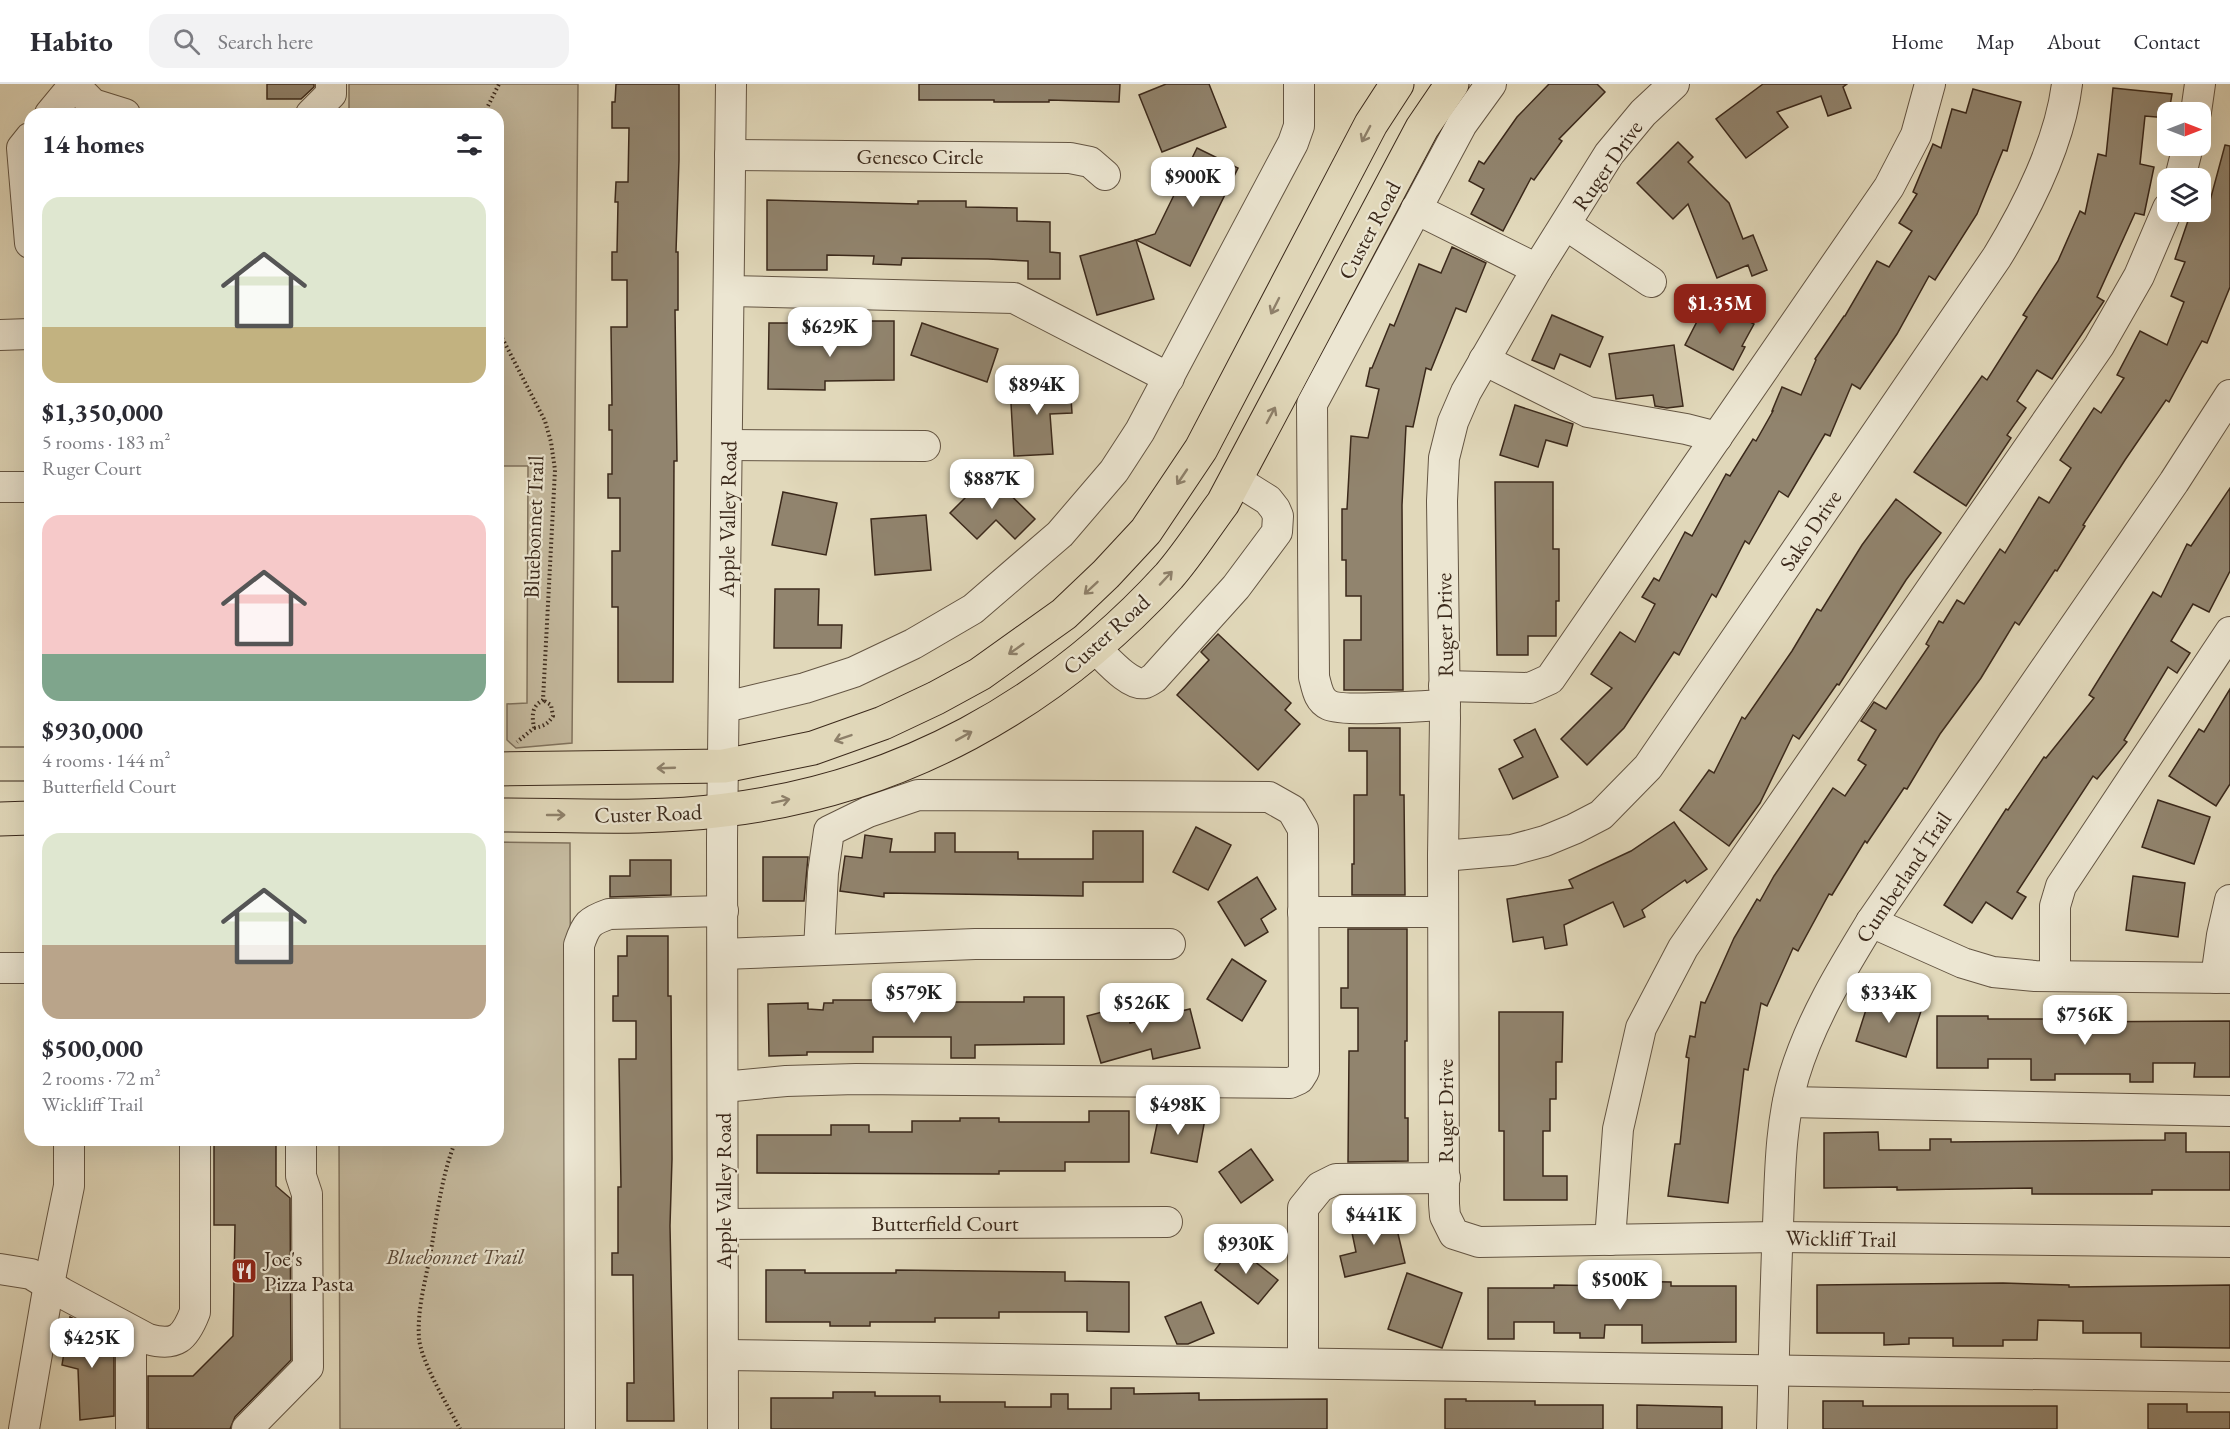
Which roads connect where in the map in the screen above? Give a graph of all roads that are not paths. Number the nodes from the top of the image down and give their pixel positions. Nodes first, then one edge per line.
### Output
1 (74, 84) edge
2 (331, 84) edge
3 (731, 84) edge
4 (1299, 84) edge
5 (1396, 84) edge
6 (1452, 84) edge
7 (1491, 84) edge
8 (1674, 84) edge
9 (1930, 84) edge
10 (2067, 84) edge
11 (2200, 84) edge
12 (2197, 102) edge
13 (55, 108) edge
14 (106, 108) edge
15 (317, 108) edge
16 (24, 146) edge
17 (730, 155) junction
18 (24, 172) edge
19 (1105, 175) dead end
20 (1416, 209) junction
21 (2162, 222) edge
22 (1566, 225) junction
23 (1537, 269) junction
24 (1651, 282) dead end
25 (729, 291) junction
26 (24, 334) edge
27 (0, 335) edge
28 (1484, 360) junction
29 (1169, 378) junction
30 (2230, 395) edge
31 (1717, 437) junction
32 (728, 445) junction
33 (925, 446) dead end
34 (1236, 480) junction
35 (0, 487) edge
36 (24, 487) edge
37 (1064, 614) junction
38 (2230, 632) edge
39 (1095, 648) junction
40 (1445, 696) junction
41 (725, 707) junction
42 (507, 757) edge
43 (0, 764) edge
44 (24, 764) edge
45 (724, 766) junction
46 (723, 811) junction
47 (504, 815) edge
48 (24, 818) edge
49 (0, 819) edge
50 (1443, 856) junction
51 (2230, 900) edge
52 (723, 912) junction
53 (1303, 912) junction
54 (1443, 912) junction
55 (1871, 922) junction
56 (1170, 944) dead end
57 (819, 950) junction
58 (723, 954) junction
59 (0, 968) edge
60 (24, 968) edge
61 (2055, 976) junction
62 (2223, 978) edge
63 (723, 1087) junction
64 (1788, 1102) junction
65 (2230, 1111) edge
66 (69, 1146) edge
67 (195, 1146) edge
68 (301, 1146) edge
69 (1445, 1178) junction
70 (1167, 1222) dead end
71 (723, 1224) junction
72 (1454, 1234) joint
73 (1777, 1237) junction
74 (1610, 1240) junction
75 (2230, 1242) edge
76 (0, 1269) edge
77 (49, 1284) junction
78 (131, 1331) junction
79 (723, 1355) junction
80 (1303, 1362) junction
81 (1774, 1372) junction
82 (2230, 1377) edge
83 (24, 1429) edge
84 (131, 1429) edge
85 (247, 1429) edge
86 (580, 1429) edge
87 (723, 1429) edge
88 (1772, 1429) edge

1 - 13 street
1 - 14 street
2 - 15 street
3 - 17 street, Apple Valley Road
4 - 29 street
5 -> 37 main road, Custer Road
34 -> 6 main road, Custer Road
7 - 20 street
8 - 22 street, Ruger Drive
9 - 31 street
10 - 50 street, Sako Drive
11 - 12 street
16 - 18 street
17 - 19 street, Genesco Circle
17 - 25 street, Apple Valley Road
20 - 23 street
20 - 40 street
21 - 74 street
22 - 23 street, Ruger Drive
22 - 24 street
23 - 28 street, Ruger Drive
25 - 29 street
25 - 32 street, Apple Valley Road
26 - 27 street
28 - 31 street
28 - 40 street, Ruger Drive
29 - 41 street
30 - 55 street, Cumberland Trail
31 - 40 street
32 - 33 street
32 - 41 street, Apple Valley Road
39 -> 34 main road, Custer Road
34 - 39 street
35 - 36 street
37 - 39 main road
37 -> 45 main road, Custer Road
38 - 61 street
46 -> 39 main road, Custer Road
40 - 50 street, Ruger Drive
41 - 45 street, Apple Valley Road
45 -> 42 main road, Custer Road
43 - 44 main road
45 - 46 street, Apple Valley Road
47 -> 46 main road, Custer Road
46 - 52 street, Apple Valley Road
48 - 49 main road
50 - 54 street, Ruger Drive
51 - 62 street
52 - 58 street, Apple Valley Road
52 - 86 street
53 - 54 street
53 - 57 street
53 - 63 street
54 - 69 street, Ruger Drive
55 - 61 street
55 - 64 street, Cumberland Trail
56 - 57 street
57 - 58 street
58 - 63 street, Apple Valley Road
59 - 60 street
61 - 62 street
63 - 71 street, Apple Valley Road
64 - 65 street
64 - 73 street, Cumberland Trail
66 - 77 street
67 - 78 street
68 - 85 street
69 - 72 street, Ruger Drive
69 - 80 street
70 - 71 street, Butterfield Court
71 - 79 street, Apple Valley Road
72 - 74 street, Wickliff Trail
73 - 74 street, Wickliff Trail
73 - 75 street, Wickliff Trail
73 - 81 street, Cumberland Trail
76 - 77 street
77 - 78 street
77 - 83 street
78 - 84 street
79 - 80 street
79 - 87 street, Apple Valley Road
80 - 81 street
81 - 82 street
81 - 88 street, Cumberland Trail

